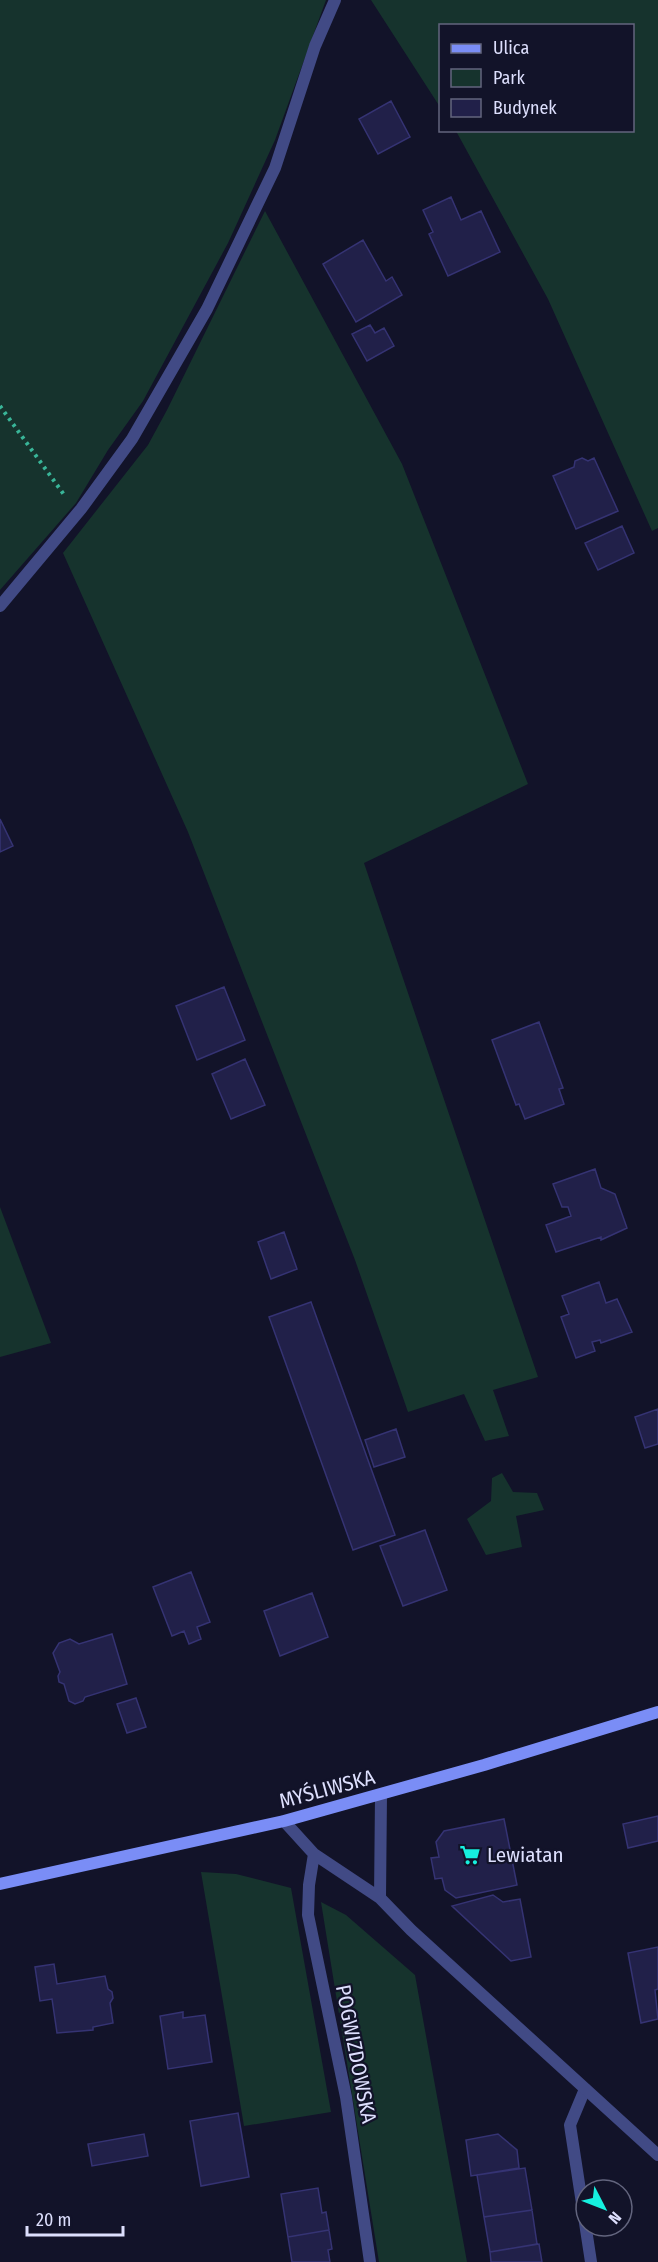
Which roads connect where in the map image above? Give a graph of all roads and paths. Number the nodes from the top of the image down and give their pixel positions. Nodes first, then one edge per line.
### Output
1 (335, 0) edge
2 (0, 406) edge
3 (78, 513) junction
4 (0, 606) edge
5 (658, 1712) edge
6 (381, 1795) junction
7 (284, 1821) junction
8 (314, 1854) junction
9 (0, 1884) edge
10 (380, 1898) junction
11 (585, 2089) junction
12 (658, 2155) edge
13 (370, 2262) edge
14 (591, 2262) edge

1 - 3 street
2 - 3 path
3 - 4 street
5 - 6 street, MYŚLIWSKA
6 - 7 street, MYŚLIWSKA
6 - 10 street
7 - 8 street
7 - 9 street, MYŚLIWSKA
8 - 10 street
8 - 13 street, POGWIZDOWSKA
10 - 11 street
11 - 12 street
11 - 14 street

